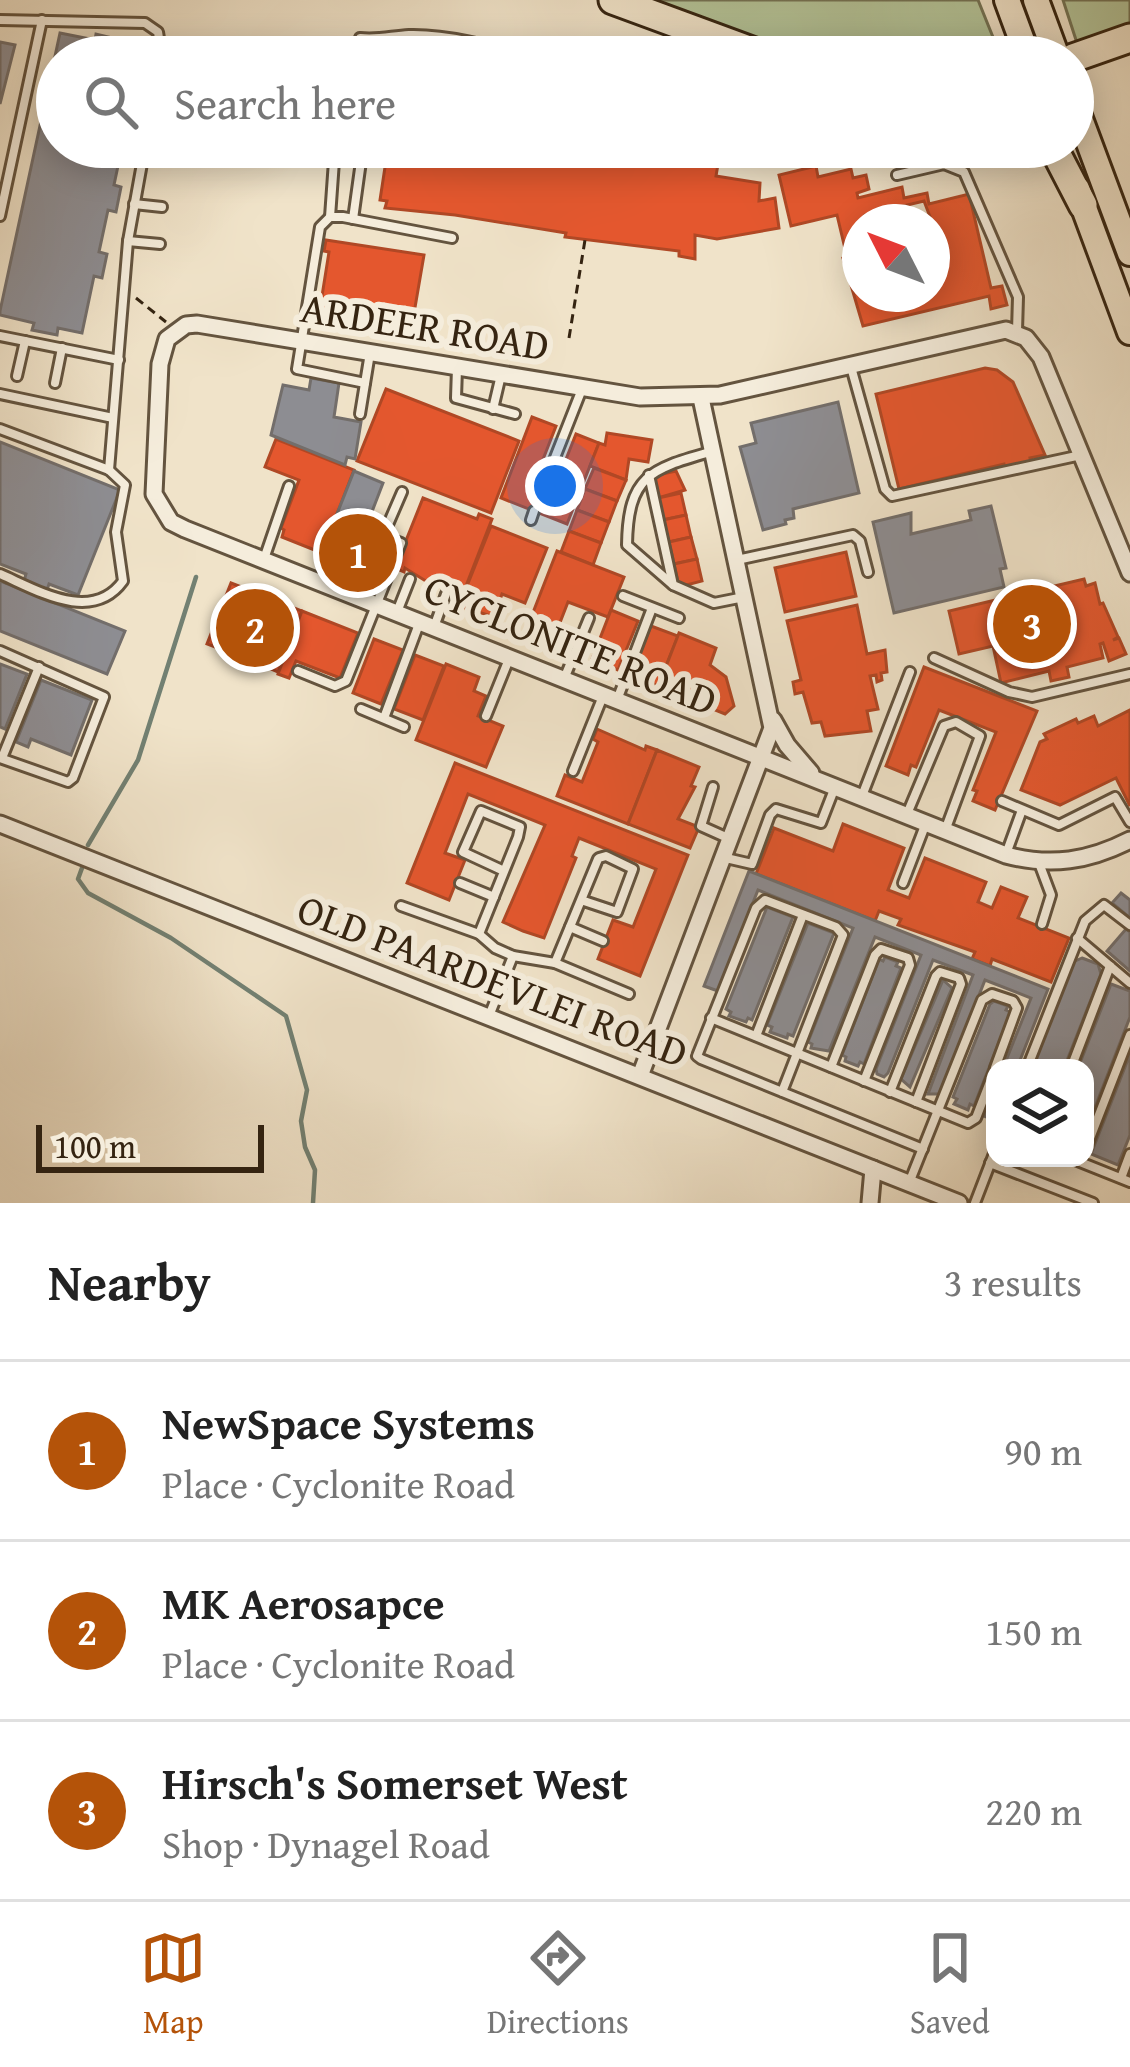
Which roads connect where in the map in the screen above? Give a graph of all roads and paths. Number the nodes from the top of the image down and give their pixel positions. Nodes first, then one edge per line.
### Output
1 (613, 0) edge
2 (1006, 0) edge
3 (1036, 0) edge
4 (0, 20) edge
5 (42, 20) junction
6 (39, 36) edge
7 (159, 36) edge
8 (711, 36) edge
9 (1020, 36) edge
10 (1049, 36) edge
11 (1130, 38) edge
12 (36, 49) edge
13 (1094, 51) edge
14 (0, 153) edge
15 (14, 156) junction
16 (1094, 156) edge
17 (141, 168) edge
18 (334, 168) edge
19 (360, 168) edge
20 (927, 168) edge
21 (954, 168) edge
22 (1066, 168) edge
23 (897, 175) dead end
24 (134, 204) junction
25 (1083, 205) joint
26 (162, 207) dead end
27 (0, 216) edge
28 (330, 217) junction
29 (353, 219) junction
30 (452, 238) dead end
31 (585, 240) dead end
32 (128, 241) junction
33 (160, 244) dead end
34 (1130, 253) edge
35 (125, 289) junction
36 (176, 330) junction
37 (1130, 332) edge
38 (1017, 333) junction
39 (0, 336) edge
40 (569, 338) dead end
41 (25, 341) junction
42 (301, 341) junction
43 (62, 349) junction
44 (370, 353) junction
45 (119, 360) junction
46 (851, 365) junction
47 (457, 368) junction
48 (502, 375) junction
49 (17, 376) dead end
50 (55, 383) dead end
51 (365, 383) junction
52 (582, 388) junction
53 (0, 394) edge
54 (701, 398) junction
55 (493, 409) junction
56 (361, 414) dead end
57 (515, 414) dead end
58 (113, 418) junction
59 (0, 429) edge
60 (712, 451) junction
61 (1081, 455) junction
62 (109, 470) junction
63 (649, 474) junction
64 (289, 487) dead end
65 (543, 488) dead end
66 (402, 493) dead end
67 (736, 560) junction
68 (263, 561) junction
69 (868, 572) dead end
70 (1130, 573) edge
71 (0, 574) edge
72 (410, 580) dead end
73 (673, 585) junction
74 (446, 594) dead end
75 (623, 596) dead end
76 (745, 597) junction
77 (376, 605) junction
78 (652, 608) junction
79 (396, 614) junction
80 (589, 618) dead end
81 (679, 618) dead end
82 (427, 626) junction
83 (0, 651) edge
84 (509, 658) junction
85 (934, 658) dead end
86 (39, 667) junction
87 (298, 671) dead end
88 (910, 672) dead end
89 (1130, 674) edge
90 (564, 680) junction
91 (610, 699) junction
92 (361, 709) dead end
93 (486, 716) dead end
94 (772, 717) junction
95 (384, 718) junction
96 (404, 727) dead end
97 (1, 758) edge
98 (762, 759) junction
99 (573, 771) dead end
100 (817, 779) junction
101 (713, 787) dead end
102 (835, 787) junction
103 (861, 797) junction
104 (1002, 801) dead end
105 (1022, 810) junction
106 (907, 815) junction
107 (1130, 822) edge
108 (926, 823) junction
109 (0, 824) edge
110 (945, 831) junction
111 (731, 839) junction
112 (1130, 840) edge
113 (1006, 855) junction
114 (724, 857) junction
115 (1039, 862) junction
116 (504, 871) junction
117 (460, 883) dead end
118 (903, 883) dead end
119 (494, 897) junction
120 (581, 901) junction
121 (401, 906) dead end
122 (803, 914) junction
123 (1042, 924) dead end
124 (1130, 925) edge
125 (570, 927) junction
126 (479, 934) junction
127 (1076, 938) junction
128 (603, 941) dead end
129 (513, 956) junction
130 (555, 963) junction
131 (1111, 966) junction
132 (1130, 982) edge
133 (628, 994) dead end
134 (489, 1018) junction
135 (711, 1018) junction
136 (1130, 1035) edge
137 (756, 1036) junction
138 (797, 1053) junction
139 (998, 1059) edge
140 (1030, 1059) edge
141 (1075, 1059) edge
142 (831, 1067) junction
143 (640, 1076) junction
144 (864, 1081) junction
145 (986, 1090) edge
146 (782, 1092) junction
147 (890, 1092) junction
148 (916, 1102) junction
149 (938, 1112) junction
150 (1094, 1128) edge
151 (923, 1149) junction
152 (1130, 1154) edge
153 (1094, 1163) edge
154 (988, 1167) edge
155 (1000, 1167) edge
156 (873, 1169) junction
157 (1125, 1180) edge
158 (909, 1183) junction
159 (870, 1203) edge
160 (958, 1203) edge
161 (975, 1203) edge
162 (1093, 1203) edge

1 - 8 highway
2 - 9 main road
3 - 10 main road
4 - 5 lane
5 - 6 lane
5 - 7 lane
11 - 13 highway
12 - 15 lane
14 - 15 lane
15 - 27 lane
16 - 34 main road
17 - 24 lane
18 - 28 lane
19 - 29 lane
20 - 23 lane
21 - 38 lane
22 - 25 highway
24 - 26 lane
24 - 32 lane
25 - 37 main road
28 - 29 lane
28 - 42 lane
29 - 30 lane
31 - 40 path
32 - 33 lane
32 - 35 lane
35 - 36 path
35 - 45 lane
36 - 42 street, ARDEER ROAD
36 - 68 street, CYCLONITE ROAD
38 - 46 street, ARDEER ROAD
38 - 61 street
39 - 41 lane
41 - 43 lane
41 - 49 lane
42 - 44 street, ARDEER ROAD
42 - 51 lane
43 - 45 lane
43 - 50 lane
44 - 47 street, ARDEER ROAD
44 - 51 lane
45 - 58 lane
46 - 54 street, ARDEER ROAD
46 - 61 lane
47 - 48 street, ARDEER ROAD
47 - 55 lane
48 - 52 street, ARDEER ROAD
48 - 55 lane
51 - 56 lane
52 - 54 street, ARDEER ROAD
52 - 65 lane
53 - 58 lane
54 - 60 street
55 - 57 lane
58 - 62 lane
59 - 62 lane
60 - 63 lane
60 - 67 street
61 - 70 street
62 - 71 lane
63 - 73 lane
63 - 73 lane
64 - 68 lane
66 - 77 lane
67 - 69 lane
67 - 76 street
68 - 77 street, CYCLONITE ROAD
72 - 79 lane
73 - 76 lane
74 - 82 lane
75 - 78 lane
76 - 94 street
77 - 79 street, CYCLONITE ROAD
77 - 87 lane
78 - 81 lane
78 - 91 lane
79 - 82 street, CYCLONITE ROAD
80 - 90 lane
82 - 84 street, CYCLONITE ROAD
82 - 95 lane
83 - 86 lane
84 - 90 street, CYCLONITE ROAD
84 - 93 lane
85 - 89 lane
86 - 97 lane
86 - 97 lane
88 - 103 lane
90 - 91 street, CYCLONITE ROAD
91 - 98 street, CYCLONITE ROAD
91 - 99 lane
92 - 95 lane
94 - 98 street
94 - 100 street
95 - 96 lane
98 - 100 street, CYCLONITE ROAD
98 - 111 street
100 - 102 street, CYCLONITE ROAD
101 - 111 lane
102 - 103 street, CYCLONITE ROAD
102 - 114 lane
103 - 106 street, CYCLONITE ROAD
104 - 105 lane
105 - 107 lane
105 - 113 lane
106 - 108 street, CYCLONITE ROAD
106 - 110 lane
108 - 110 street, CYCLONITE ROAD
108 - 118 lane
109 - 134 street, OLD PAARDEVLEI ROAD
110 - 113 street, CYCLONITE ROAD
111 - 114 street
112 - 115 street, CYCLONITE ROAD
113 - 115 street, CYCLONITE ROAD
114 - 143 street
115 - 123 lane
116 - 116 lane
116 - 119 lane
117 - 119 lane
119 - 126 lane
120 - 120 lane
120 - 125 lane
121 - 126 lane
122 - 135 lane
122 - 137 lane
122 - 138 lane
124 - 127 lane
125 - 128 lane
125 - 130 lane
126 - 129 lane
127 - 131 lane
127 - 140 lane
129 - 130 lane
129 - 134 lane
130 - 133 lane
131 - 132 lane
131 - 141 lane
134 - 143 street, OLD PAARDEVLEI ROAD
135 - 137 lane
135 - 146 lane
136 - 150 lane
137 - 138 lane
138 - 142 lane
138 - 146 lane
139 - 149 lane
142 - 144 lane
142 - 144 lane
143 - 156 street, OLD PAARDEVLEI ROAD
144 - 147 lane
145 - 149 lane
146 - 151 lane
147 - 148 lane
147 - 148 lane
148 - 149 lane
149 - 151 lane
151 - 158 lane
152 - 157 lane
153 - 157 lane
154 - 161 lane
155 - 162 lane
156 - 158 street, OLD PAARDEVLEI ROAD
156 - 159 street
158 - 160 street, OLD PAARDEVLEI ROAD

